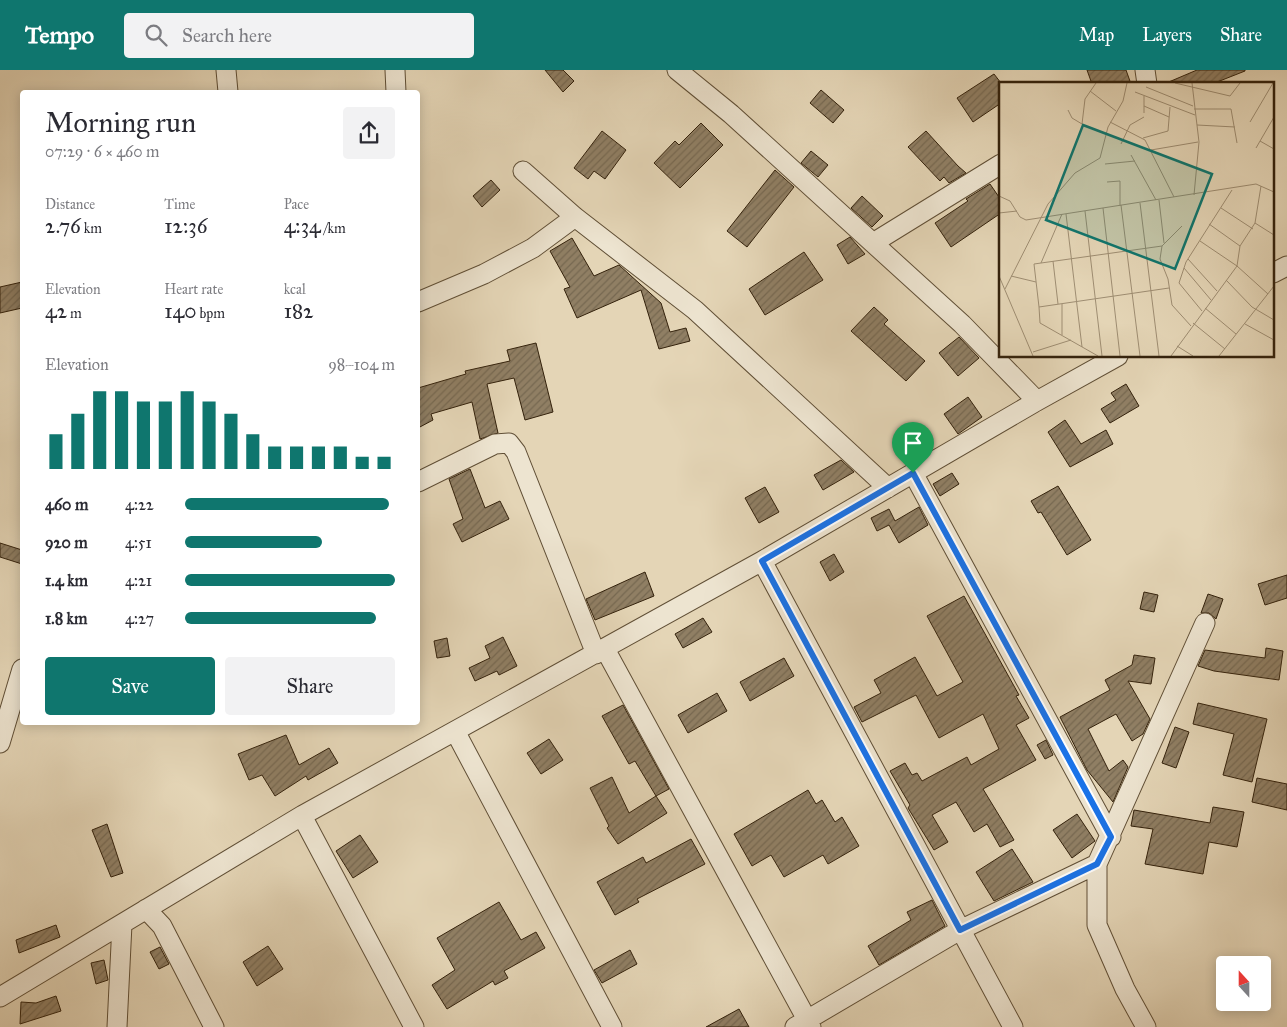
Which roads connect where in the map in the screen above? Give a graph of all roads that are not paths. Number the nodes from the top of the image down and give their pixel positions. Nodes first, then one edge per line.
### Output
1 (226, 70) edge
2 (395, 70) edge
3 (677, 70) edge
4 (228, 90) edge
5 (396, 90) edge
6 (999, 165) edge
7 (523, 171) dead end
8 (575, 217) junction
9 (873, 243) junction
10 (1287, 266) edge
11 (1274, 272) edge
12 (420, 301) edge
13 (1114, 358) edge
14 (1037, 401) junction
15 (913, 473) junction
16 (420, 481) edge
17 (888, 488) junction
18 (762, 561) junction
19 (1205, 623) dead end
20 (600, 651) junction
21 (20, 676) edge
22 (454, 731) junction
23 (0, 743) edge
24 (302, 816) junction
25 (1111, 837) junction
26 (1097, 864) junction
27 (146, 909) junction
28 (122, 924) junction
29 (960, 930) junction
30 (0, 997) edge
31 (805, 1025) edge
32 (117, 1027) edge
33 (214, 1027) edge
34 (414, 1027) edge
35 (612, 1027) edge
36 (1013, 1027) edge
37 (1146, 1027) edge

1 - 4 street
2 - 5 street
3 - 9 street
6 - 9 street
7 - 8 street
8 - 12 street
8 - 17 street
9 - 14 street
10 - 11 street
13 - 14 street
14 - 15 street
15 - 17 street
15 - 25 street
16 - 20 street
17 - 18 street
18 - 20 street
18 - 29 street
19 - 25 street
20 - 22 street
20 - 31 street
21 - 23 street
22 - 24 street
22 - 35 street
24 - 27 street
24 - 34 street
25 - 26 street
26 - 29 street
26 - 37 street
27 - 28 street
27 - 33 street
28 - 30 street
28 - 32 street
29 - 31 street
29 - 36 street

